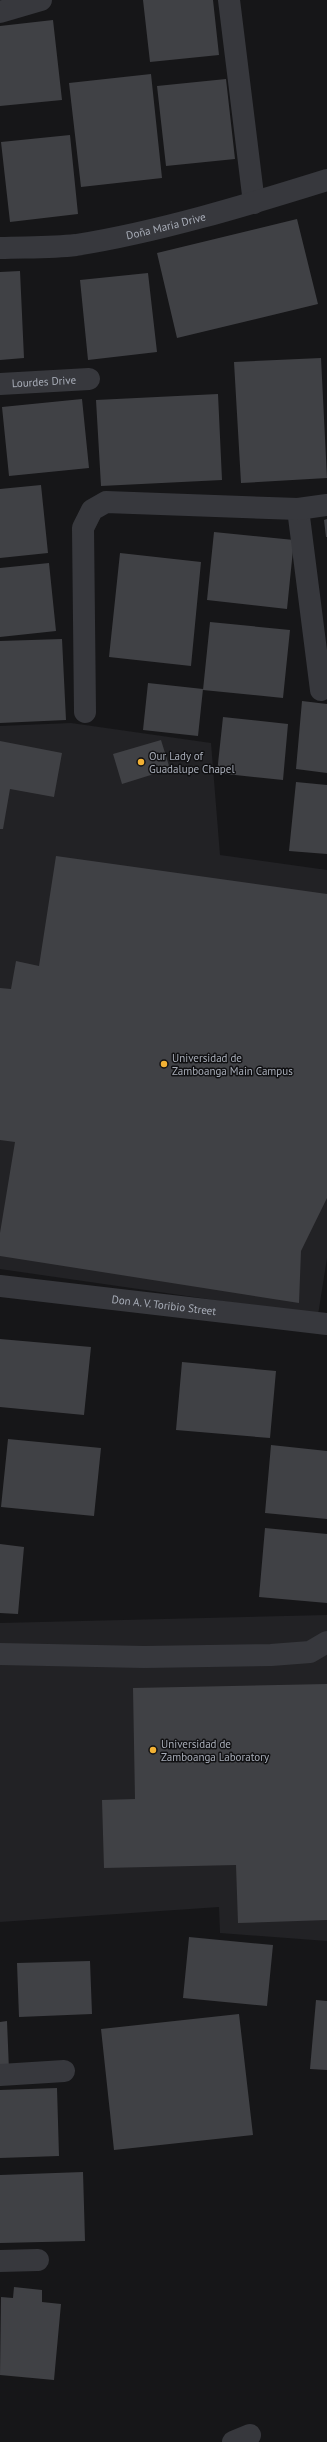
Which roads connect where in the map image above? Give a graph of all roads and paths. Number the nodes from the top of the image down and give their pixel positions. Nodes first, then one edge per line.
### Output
1 (41, 0) edge
2 (229, 0) edge
3 (0, 12) edge
4 (327, 180) edge
5 (254, 202) junction
6 (0, 248) edge
7 (89, 378) dead end
8 (0, 384) edge
9 (327, 505) edge
10 (298, 509) junction
11 (321, 690) dead end
12 (85, 712) dead end
13 (0, 1286) edge
14 (327, 1324) edge
15 (327, 1642) edge
16 (0, 1654) edge
17 (64, 2071) dead end
18 (0, 2075) edge
19 (38, 2260) dead end
20 (0, 2261) edge

1 - 3 street
2 - 5 street
4 - 5 street, Doña Maria Drive
5 - 6 street, Doña Maria Drive
7 - 8 street, Lourdes Drive
9 - 10 street
10 - 11 street
10 - 12 street
13 - 14 street, Don A. V. Toribio Street
15 - 16 street
17 - 18 street
19 - 20 street

